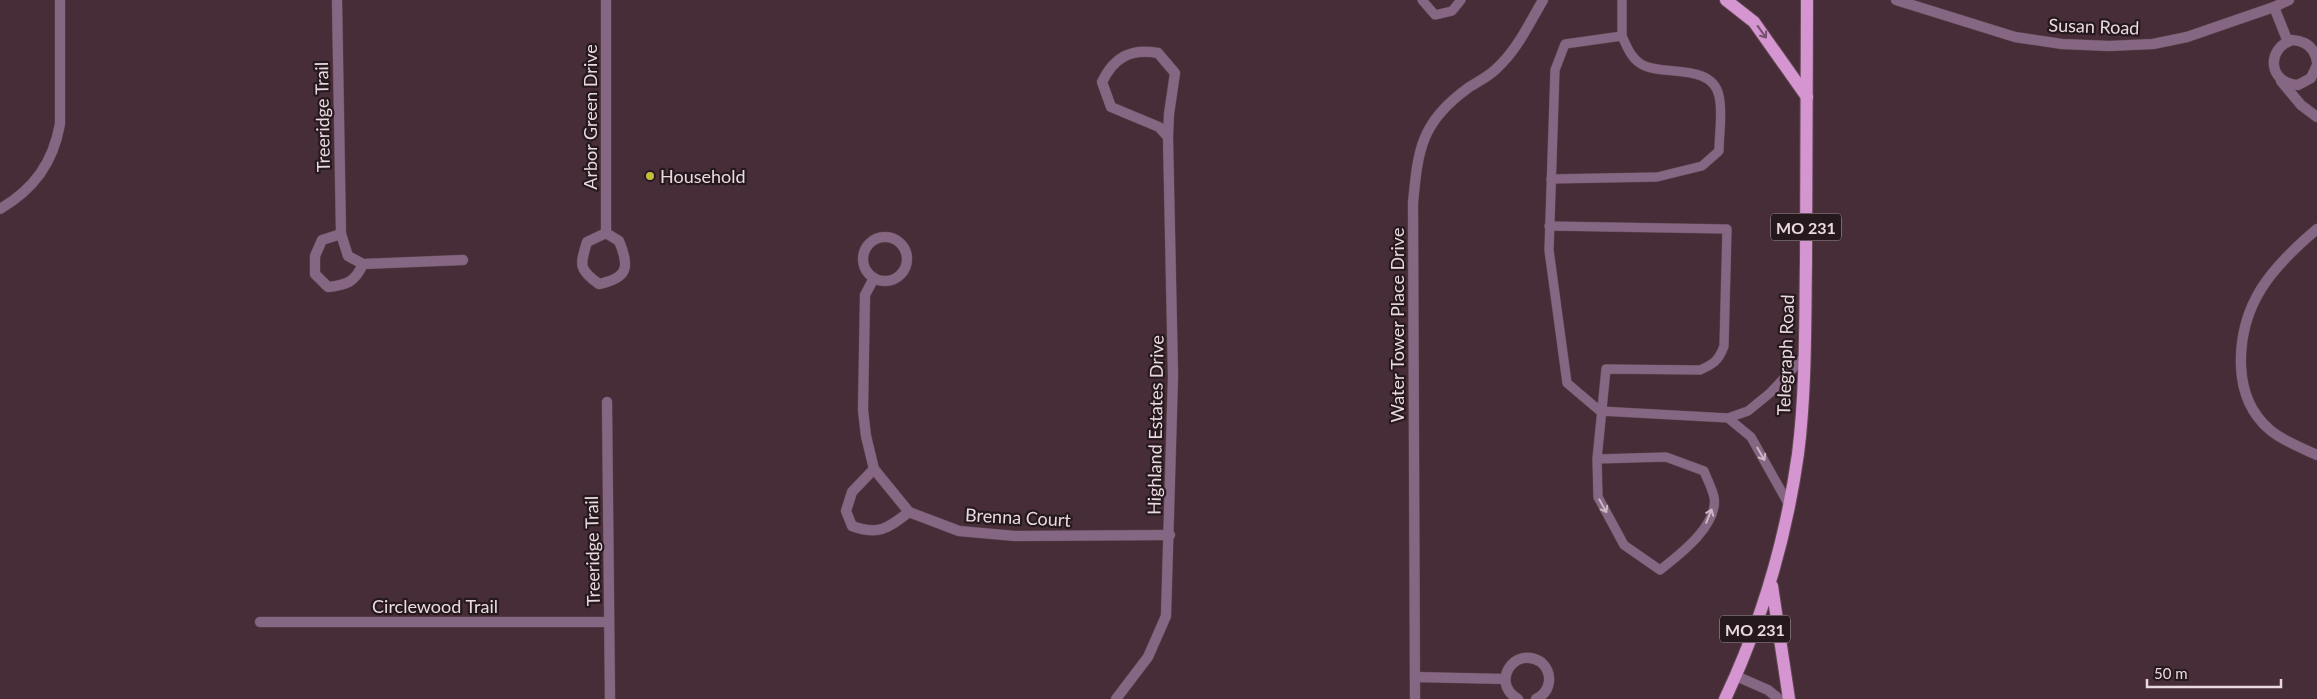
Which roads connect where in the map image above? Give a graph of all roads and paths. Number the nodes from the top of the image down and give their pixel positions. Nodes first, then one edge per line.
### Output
1 (60, 0) edge
2 (336, 0) edge
3 (606, 0) edge
4 (1422, 0) edge
5 (1461, 0) edge
6 (1544, 0) edge
7 (1622, 0) edge
8 (1726, 0) edge
9 (1808, 0) edge
10 (1896, 0) edge
11 (2289, 0) edge
12 (2274, 7) junction
13 (1622, 36) junction
14 (2288, 42) junction
15 (2317, 67) edge
16 (2281, 80) junction
17 (1807, 97) junction
18 (2317, 117) edge
19 (1168, 137) junction
20 (1551, 179) junction
21 (0, 209) edge
22 (1549, 226) junction
23 (2317, 229) edge
24 (606, 233) junction
25 (341, 234) junction
26 (463, 260) dead end
27 (364, 264) junction
28 (874, 278) junction
29 (1804, 357) junction
30 (607, 402) dead end
31 (1600, 411) junction
32 (1728, 418) junction
33 (2317, 455) edge
34 (1597, 459) junction
35 (874, 469) junction
36 (1789, 505) junction
37 (910, 512) junction
38 (1170, 535) junction
39 (1771, 581) junction
40 (260, 622) dead end
41 (609, 622) junction
42 (1736, 676) junction
43 (1415, 677) junction
44 (1505, 679) junction
45 (610, 699) edge
46 (1116, 699) edge
47 (1415, 699) edge
48 (1518, 699) edge
49 (1536, 699) edge
50 (1724, 699) edge
51 (1779, 699) edge
52 (1789, 699) edge

1 - 21 street
2 - 25 street, Treeridge Trail
3 - 24 street, Arbor Green Drive
4 - 5 lane
6 - 43 street, Water Tower Place Drive
7 - 13 lane
8 -> 17 main road
9 - 17 main road, Telegraph Road / MO 231
10 - 12 street, Susan Road
11 - 12 street, Susan Road
12 - 14 street
13 - 20 lane
13 - 20 lane
14 - 15 street
14 - 16 street
15 - 16 street
16 - 18 street
17 - 29 main road, Telegraph Road / MO 231
19 - 19 street, Highland Estates Drive
19 - 38 street, Highland Estates Drive
20 - 22 lane
22 - 31 lane
22 - 31 lane
23 - 33 street
24 - 24 street
25 - 27 street, Treeridge Trail
25 - 27 street
26 - 27 street
28 - 28 street
28 - 35 street, Brenna Court
29 - 32 lane
29 - 36 main road, Telegraph Road / MO 231
30 - 41 street, Treeridge Trail
31 - 32 lane
31 - 34 lane
32 -> 36 lane
34 -> 34 lane
35 - 37 street, Brenna Court
35 - 37 street
36 - 39 main road, Telegraph Road / MO 231
37 - 38 street, Brenna Court
38 - 46 street, Highland Estates Drive
39 - 42 main road, Telegraph Road / MO 231
39 - 52 main road
40 - 41 street, Circlewood Trail
41 - 45 street, Treeridge Trail
42 - 50 main road, Telegraph Road / MO 231
42 - 51 street
43 - 44 street
43 - 47 street, Water Tower Place Drive
44 - 48 street
44 - 49 street

